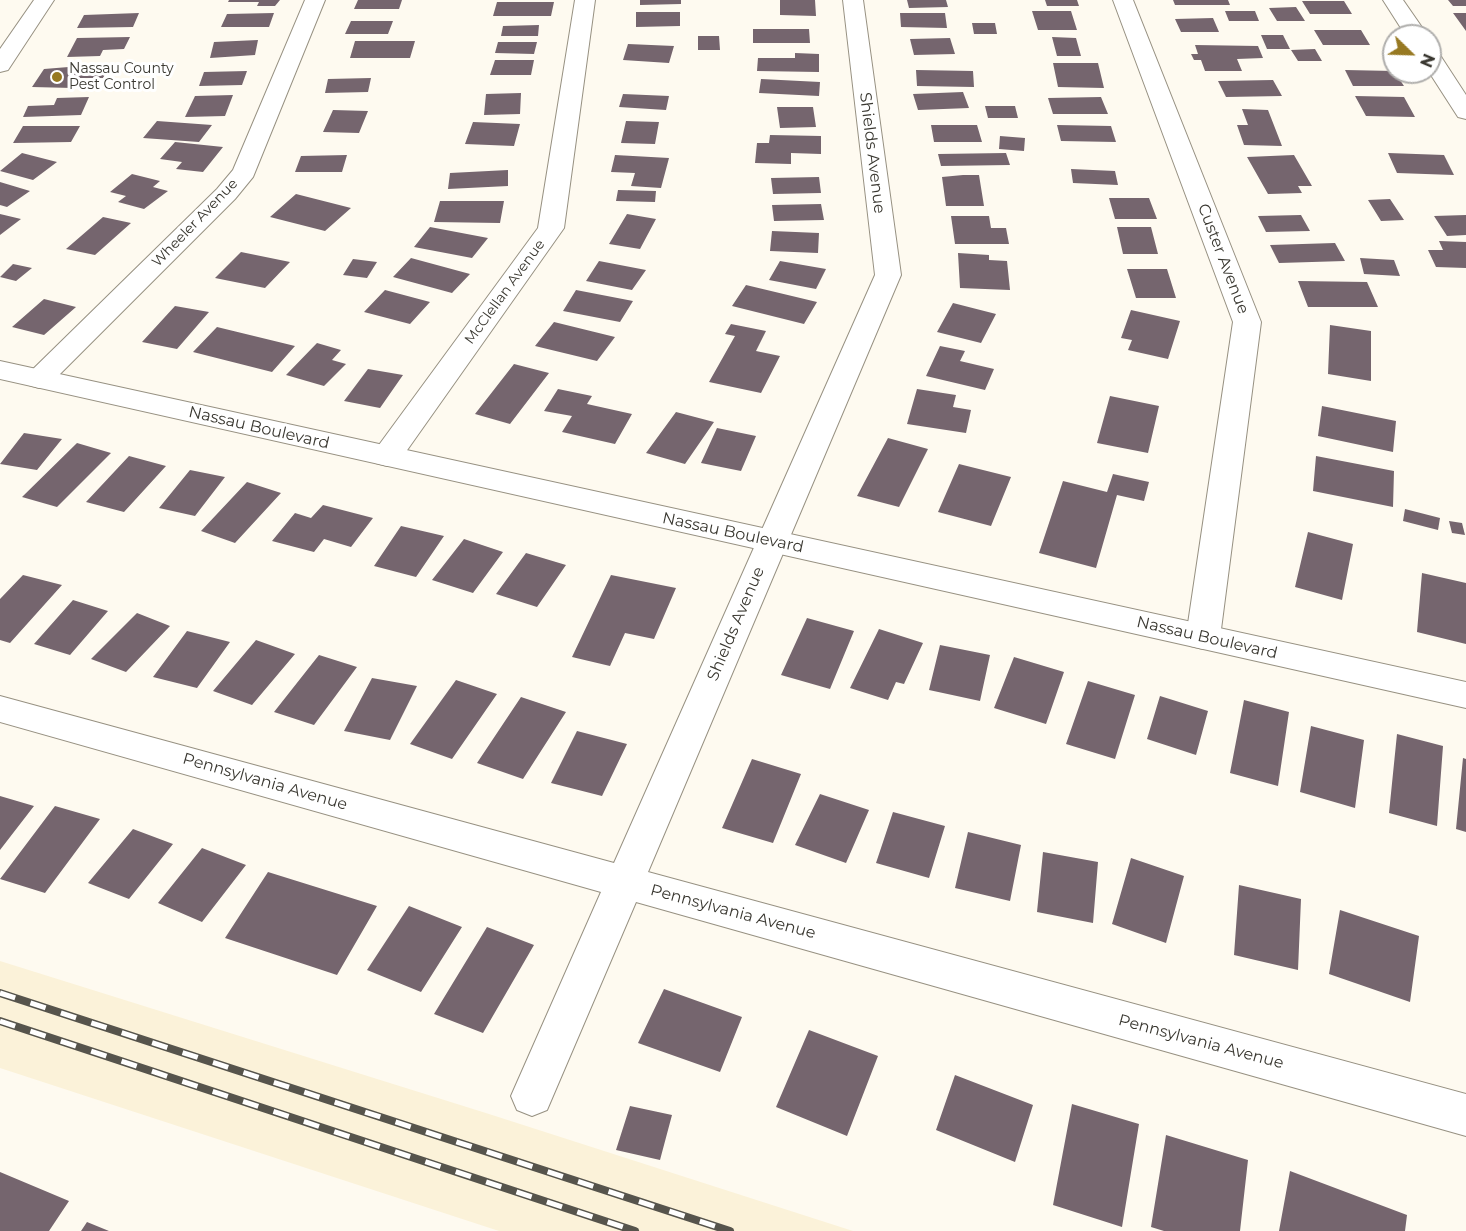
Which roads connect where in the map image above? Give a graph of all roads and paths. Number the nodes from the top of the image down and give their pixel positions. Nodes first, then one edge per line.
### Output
1 (44, 0) edge
2 (315, 0) edge
3 (585, 0) edge
4 (854, 0) edge
5 (1123, 0) edge
6 (1393, 0) edge
7 (1409, 24) edge
8 (0, 65) edge
9 (1442, 75) edge
10 (1466, 112) edge
11 (0, 370) edge
12 (39, 379) junction
13 (387, 456) junction
14 (771, 541) junction
15 (1203, 637) junction
16 (1466, 696) edge
17 (0, 708) edge
18 (624, 882) junction
19 (532, 1096) dead end
20 (1466, 1115) edge

1 - 8 street
2 - 12 street, Wheeler Avenue
3 - 13 street, McClellan Avenue
4 - 14 street, Shields Avenue
5 - 15 street, Custer Avenue
6 - 7 street
9 - 10 street
11 - 12 street, Nassau Boulevard
12 - 13 street, Nassau Boulevard
13 - 14 street, Nassau Boulevard
14 - 15 street, Nassau Boulevard
14 - 18 street, Shields Avenue
15 - 16 street, Nassau Boulevard
17 - 18 street, Pennsylvania Avenue
18 - 19 street, Shields Avenue
18 - 20 street, Pennsylvania Avenue

